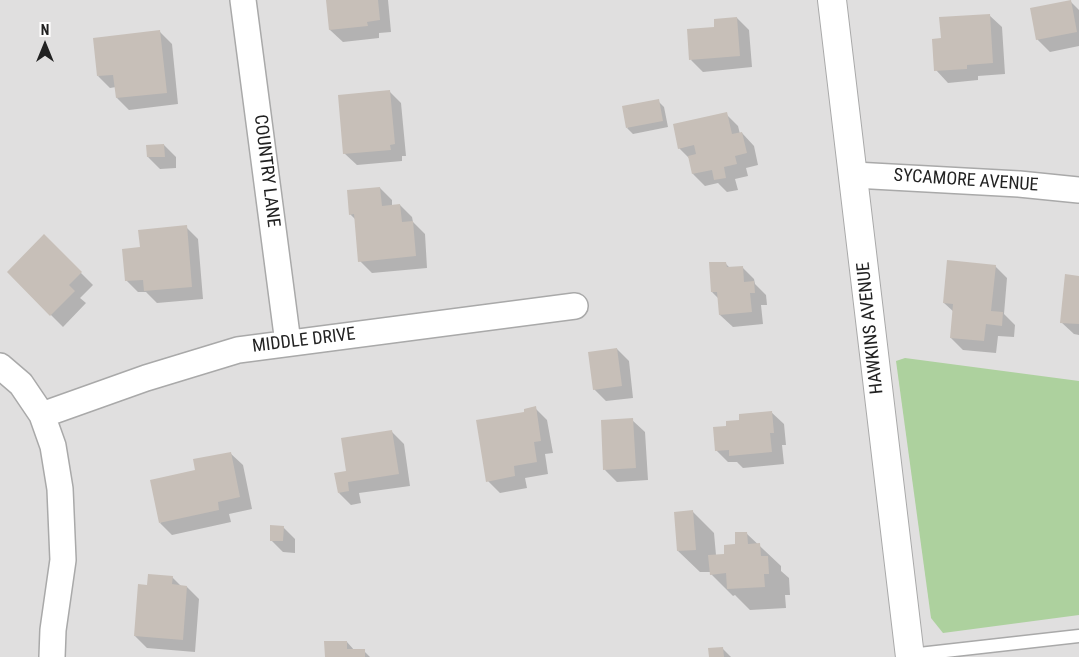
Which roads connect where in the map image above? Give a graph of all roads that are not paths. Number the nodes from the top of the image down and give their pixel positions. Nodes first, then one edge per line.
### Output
1 (243, 0) edge
2 (832, 0) edge
3 (854, 175) junction
4 (1079, 190) edge
5 (575, 306) dead end
6 (288, 343) junction
7 (0, 366) edge
8 (42, 415) junction
9 (1079, 636) edge
10 (910, 656) edge
11 (52, 657) edge

1 - 6 street, COUNTRY LANE
2 - 3 street, HAWKINS AVENUE
3 - 4 street, SYCAMORE AVENUE
3 - 10 street, HAWKINS AVENUE
5 - 6 street, MIDDLE DRIVE
6 - 8 street, MIDDLE DRIVE
7 - 8 street
8 - 11 street
9 - 10 lane

